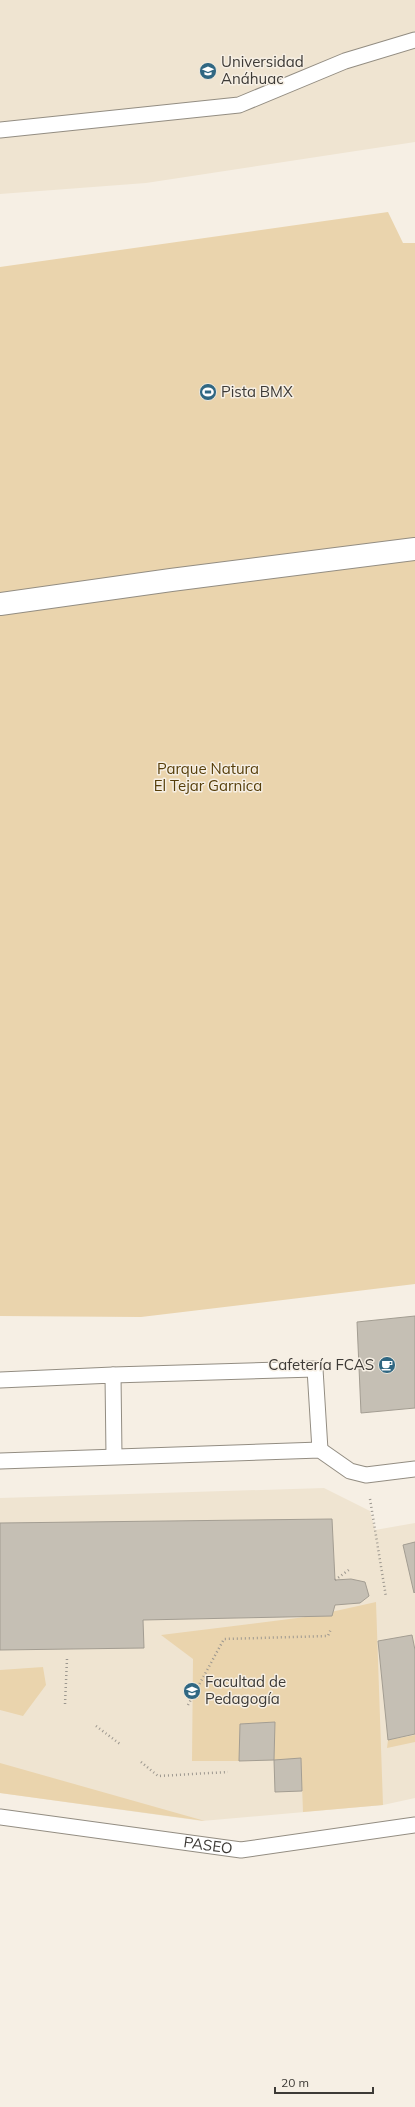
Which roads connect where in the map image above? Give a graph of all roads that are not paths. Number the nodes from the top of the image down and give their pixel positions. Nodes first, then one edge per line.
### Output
1 (415, 40) edge
2 (0, 130) edge
3 (415, 549) edge
4 (0, 604) edge
5 (113, 1375) junction
6 (0, 1380) edge
7 (320, 1450) junction
8 (114, 1456) junction
9 (0, 1460) edge
10 (415, 1469) edge
11 (0, 1817) edge
12 (415, 1825) edge

1 - 2 lane
3 - 4 street
5 - 6 lane
5 - 7 lane
5 - 8 lane
7 - 8 lane
7 - 10 lane
8 - 9 lane
11 - 12 lane, PASEO

